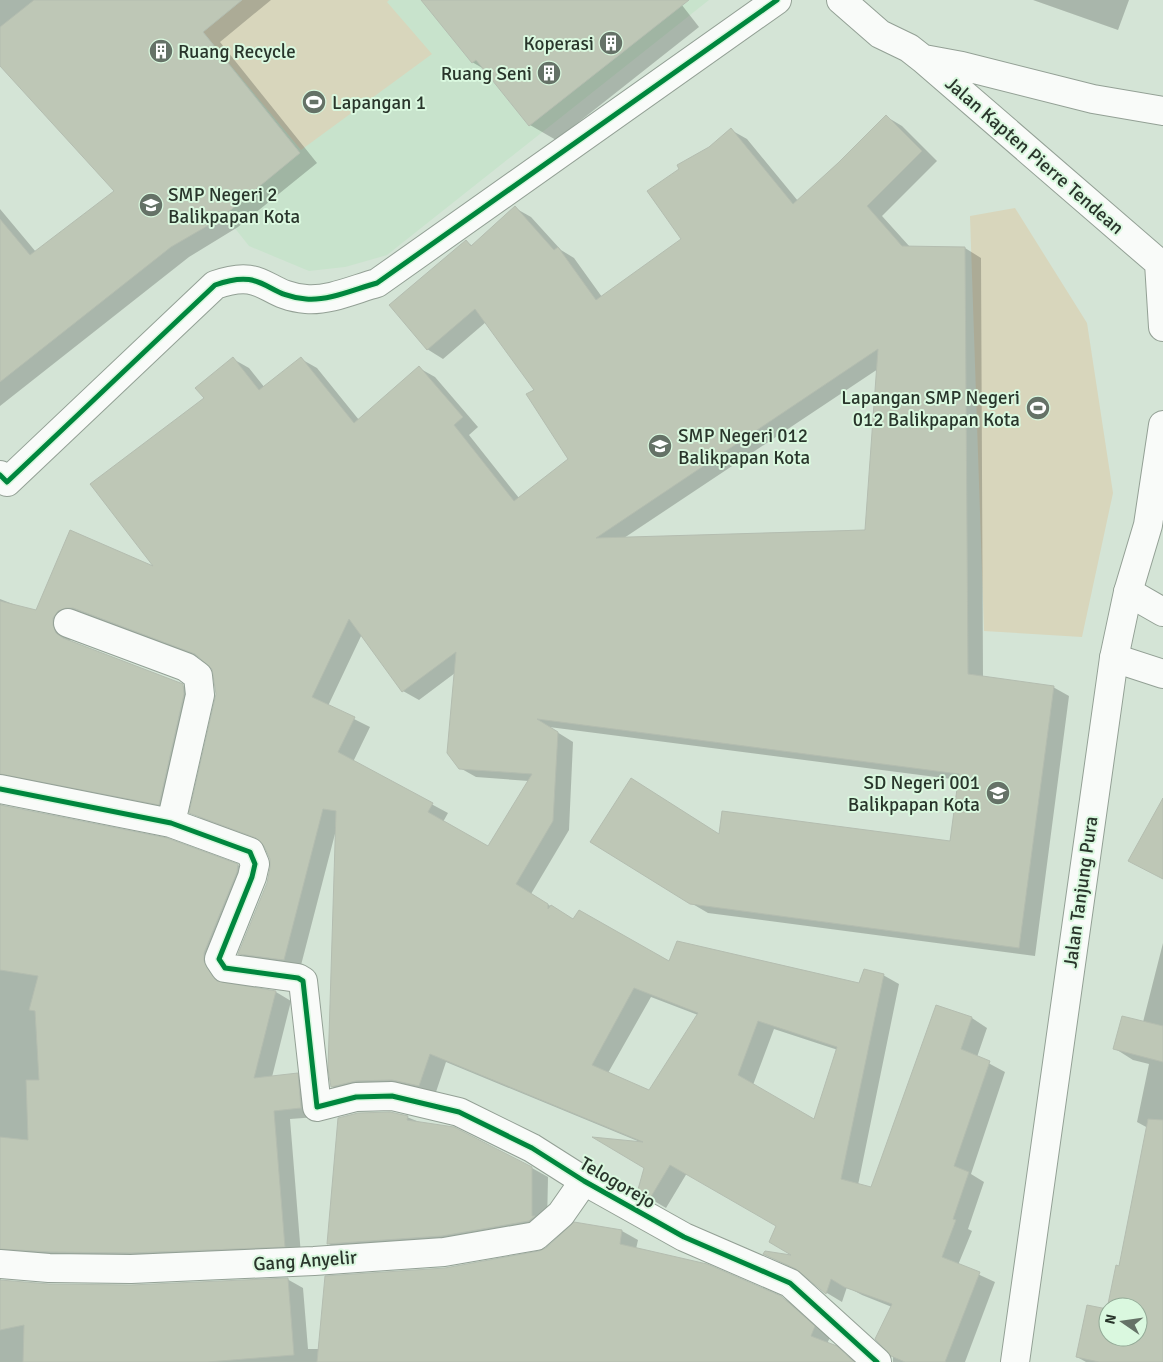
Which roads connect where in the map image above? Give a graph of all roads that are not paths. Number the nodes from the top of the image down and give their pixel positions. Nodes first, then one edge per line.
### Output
1 (776, 0) edge
2 (840, 0) edge
3 (867, 0) edge
4 (916, 54) junction
5 (1163, 111) edge
6 (1161, 262) edge
7 (1163, 327) edge
8 (1163, 425) edge
9 (0, 475) edge
10 (1128, 592) junction
11 (1163, 612) edge
12 (68, 623) dead end
13 (1114, 658) junction
14 (1163, 674) edge
15 (0, 789) edge
16 (171, 823) junction
17 (584, 1181) junction
18 (0, 1264) edge
19 (877, 1362) edge
20 (1015, 1362) edge

1 - 9 street
2 - 4 street, Jalan Kapten Pierre Tendean
3 - 4 street, Jalan Kapten Pierre Tendean
4 - 5 street
4 - 6 street, Jalan Kapten Pierre Tendean
6 - 7 street
8 - 10 street, Jalan Tanjung Pura
10 - 11 street
10 - 13 street, Jalan Tanjung Pura
12 - 16 street
13 - 14 street
13 - 20 street, Jalan Tanjung Pura
15 - 16 street
16 - 17 street, Telogorejo
17 - 18 street, Gang Anyelir
17 - 19 street, Telogorejo

